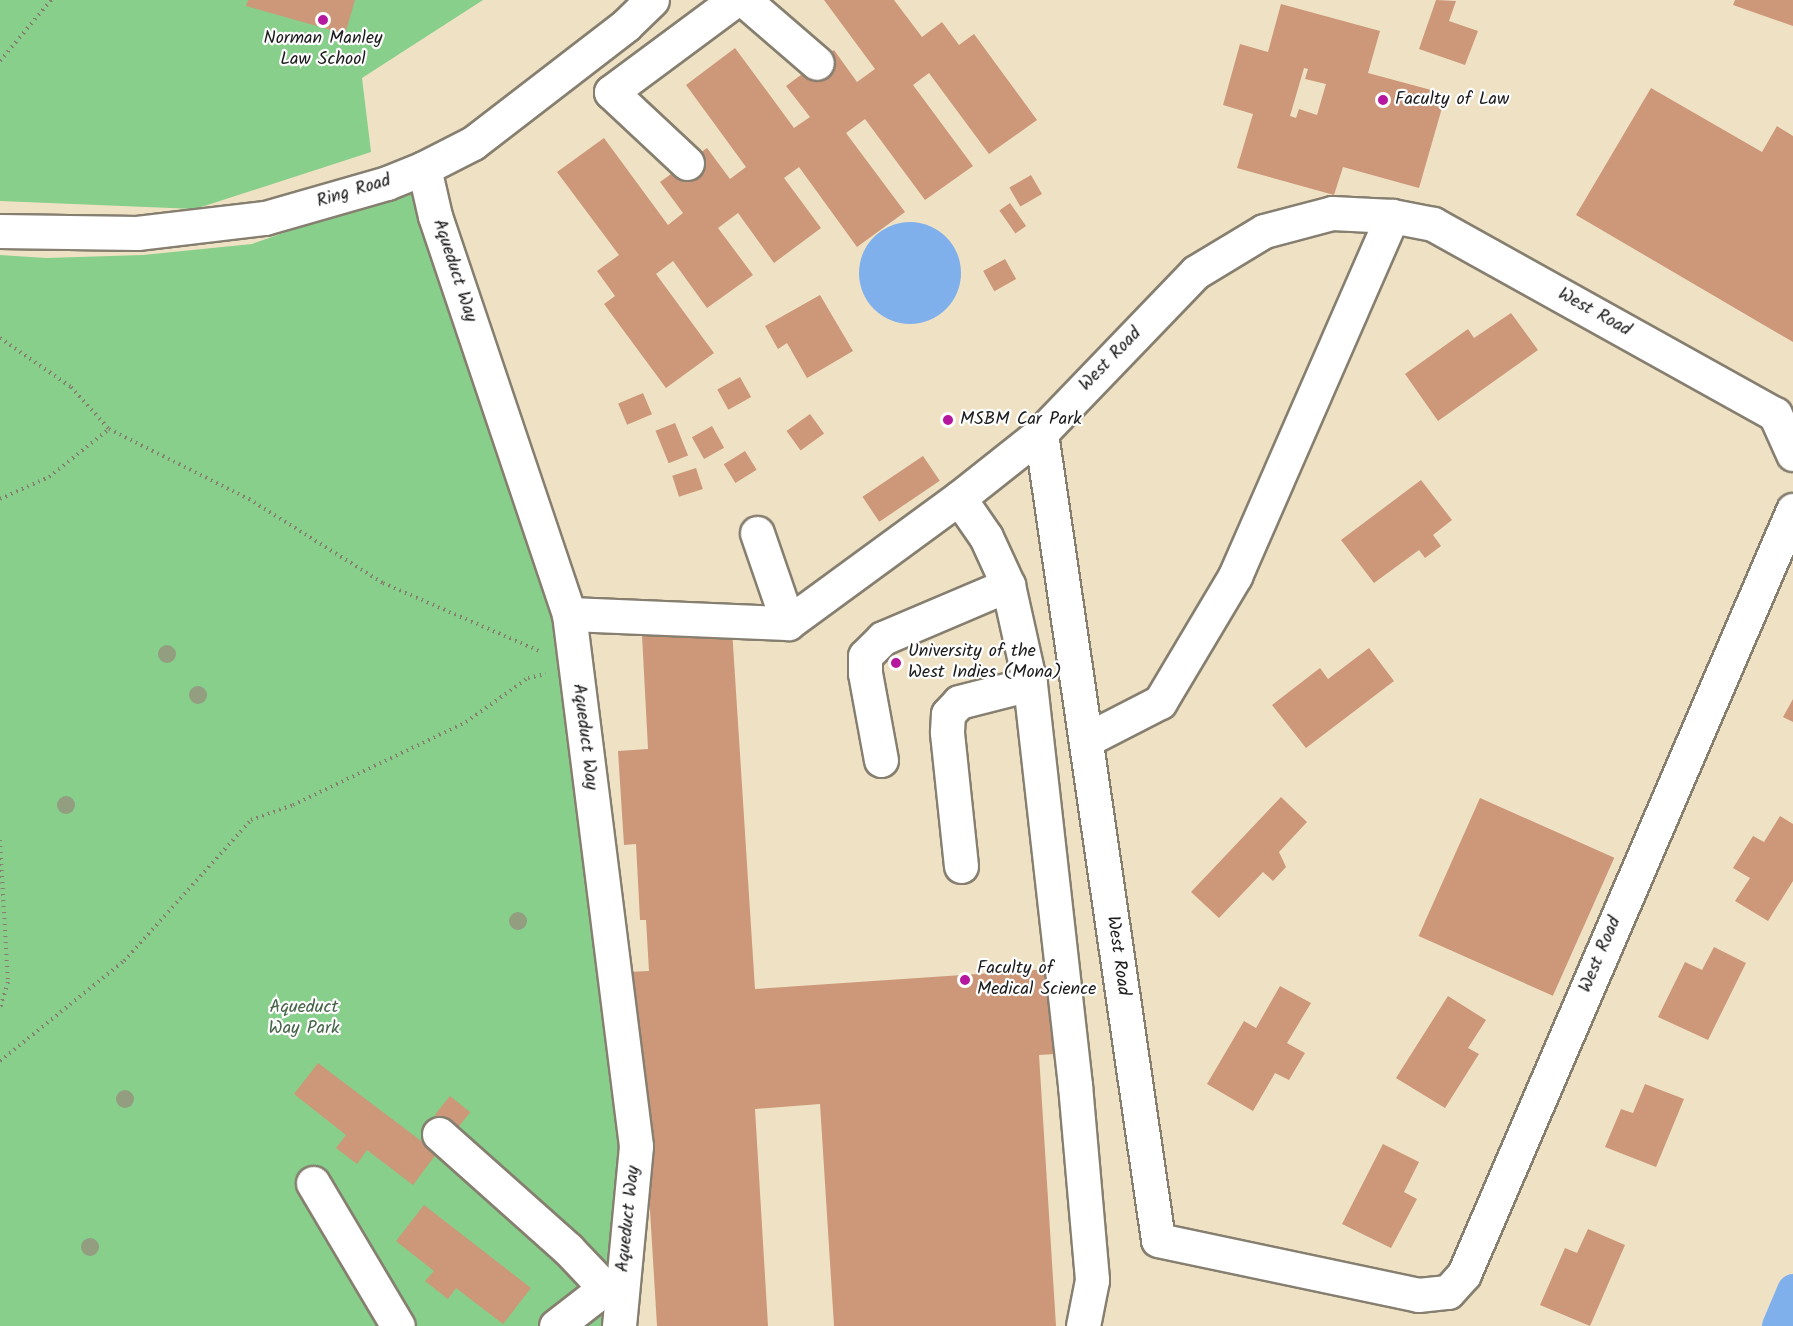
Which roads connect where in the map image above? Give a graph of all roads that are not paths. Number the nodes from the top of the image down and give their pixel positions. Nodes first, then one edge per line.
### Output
1 (652, 0) edge
2 (735, 0) edge
3 (744, 0) edge
4 (817, 63) dead end
5 (687, 163) dead end
6 (424, 168) junction
7 (1392, 216) junction
8 (0, 231) edge
9 (1041, 433) junction
10 (1793, 454) edge
11 (959, 498) junction
12 (1793, 510) edge
13 (758, 533) dead end
14 (1008, 585) junction
15 (568, 614) junction
16 (788, 623) junction
17 (1030, 684) junction
18 (1086, 740) junction
19 (881, 760) dead end
20 (961, 866) dead end
21 (439, 1134) dead end
22 (313, 1183) dead end
23 (615, 1305) edge
24 (399, 1326) edge
25 (556, 1326) edge
26 (1083, 1326) edge

1 - 6 street, Ring Road
2 - 5 street
3 - 4 street
6 - 8 street, Ring Road
6 - 15 street, Aqueduct Way
7 - 9 street, West Road
7 - 10 street, West Road
7 - 18 street
9 - 11 street
9 - 18 street, West Road
11 - 14 street
11 - 16 street
12 - 18 street, West Road
13 - 16 street
14 - 17 street
14 - 19 street
15 - 16 street
15 - 23 street, Aqueduct Way
17 - 20 street
17 - 26 street
21 - 23 street
22 - 24 street
23 - 25 street

